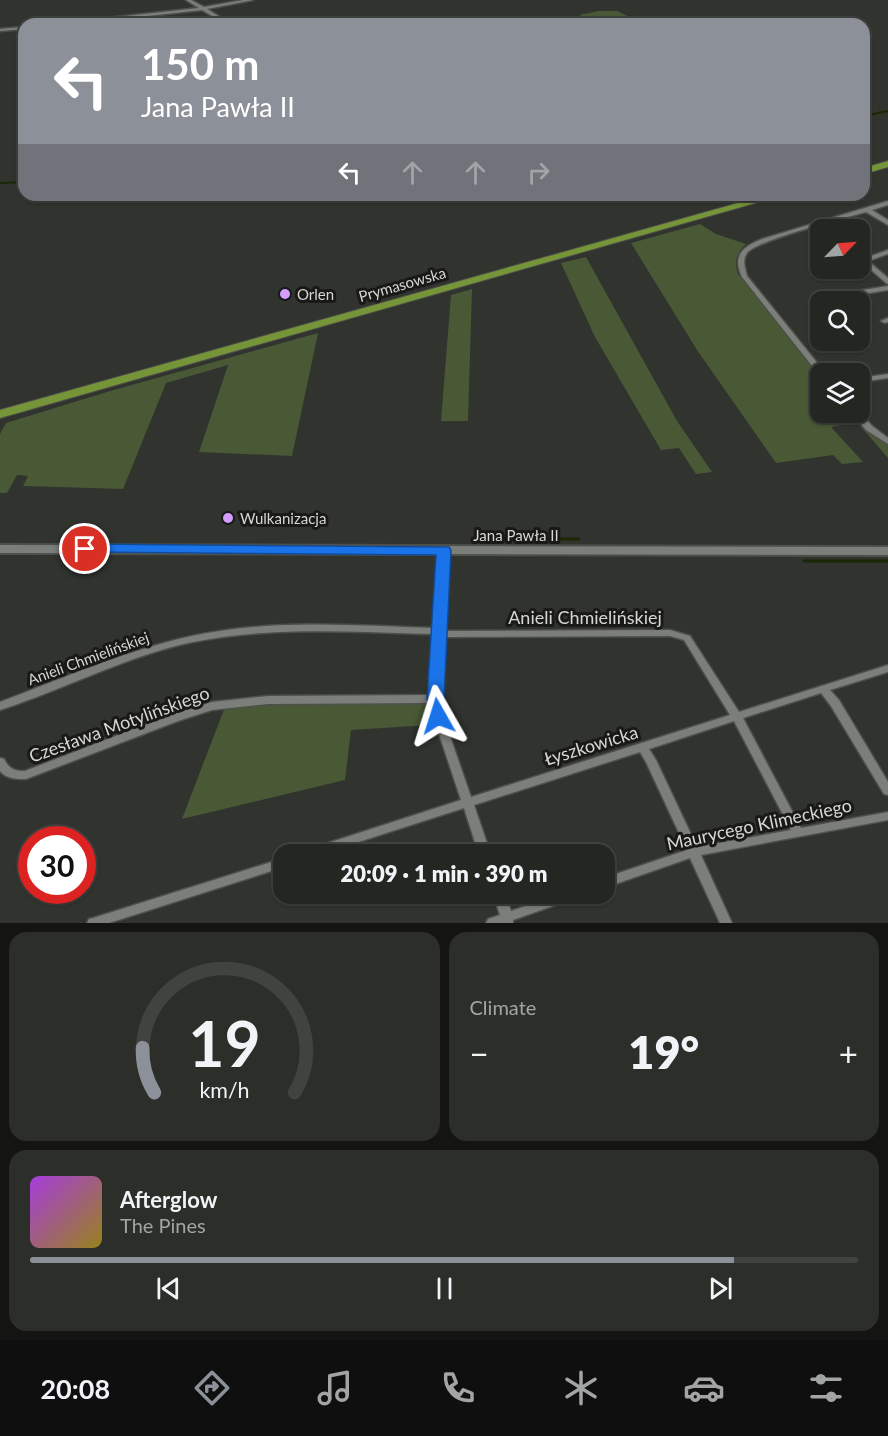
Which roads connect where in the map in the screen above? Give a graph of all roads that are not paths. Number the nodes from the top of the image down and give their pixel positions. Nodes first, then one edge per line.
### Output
1 (188, 0) edge
2 (251, 0) edge
3 (204, 10) junction
4 (122, 18) edge
5 (218, 18) edge
6 (18, 28) edge
7 (0, 30) edge
8 (888, 164) edge
9 (870, 169) edge
10 (757, 201) edge
11 (888, 203) edge
12 (866, 209) junction
13 (888, 223) edge
14 (888, 252) edge
15 (870, 258) edge
16 (870, 268) edge
17 (888, 282) edge
18 (888, 288) edge
19 (869, 291) edge
20 (814, 363) edge
21 (888, 376) edge
22 (870, 379) edge
23 (0, 414) edge
24 (865, 423) edge
25 (888, 442) edge
26 (0, 549) edge
27 (443, 550) junction
28 (888, 551) edge
29 (438, 632) junction
30 (888, 668) edge
31 (823, 689) junction
32 (435, 699) junction
33 (0, 706) edge
34 (737, 717) junction
35 (642, 747) junction
36 (0, 762) edge
37 (888, 791) edge
38 (467, 802) junction
39 (888, 816) edge
40 (798, 833) junction
41 (338, 844) edge
42 (481, 844) edge
43 (694, 852) junction
44 (273, 865) edge
45 (615, 879) edge
46 (502, 904) edge
47 (549, 904) edge
48 (508, 920) edge
49 (96, 922) edge
50 (492, 923) edge
51 (726, 923) edge

1 - 3 street
2 - 3 street
3 - 4 street
3 - 5 street
6 - 7 street
8 - 9 main road
10 - 23 main road, Prymasowska
11 - 12 street
12 - 13 street
12 - 20 street
14 - 15 street
16 - 17 street
18 - 19 street
21 - 22 street
24 - 25 street
26 - 27 street, Jana Pawła II
27 - 28 street, Jana Pawła II
27 - 29 street
29 - 32 street
29 - 33 street, Anieli Chmielińskiej
29 - 34 street, Anieli Chmielińskiej
30 - 31 street, Łyszkowicka
31 - 34 street, Łyszkowicka
31 - 37 street
32 - 36 street, Czesława Motylińskiego
32 - 38 street
34 - 35 street, Łyszkowicka
34 - 40 street, Anieli Chmielińskiej
35 - 38 street, Łyszkowicka
35 - 43 street
38 - 41 street, Łyszkowicka
38 - 42 street
39 - 40 street, Maurycego Klimeckiego
40 - 43 street, Maurycego Klimeckiego
43 - 45 street, Maurycego Klimeckiego
43 - 51 street
44 - 49 street
46 - 48 street
47 - 48 street
48 - 50 street

